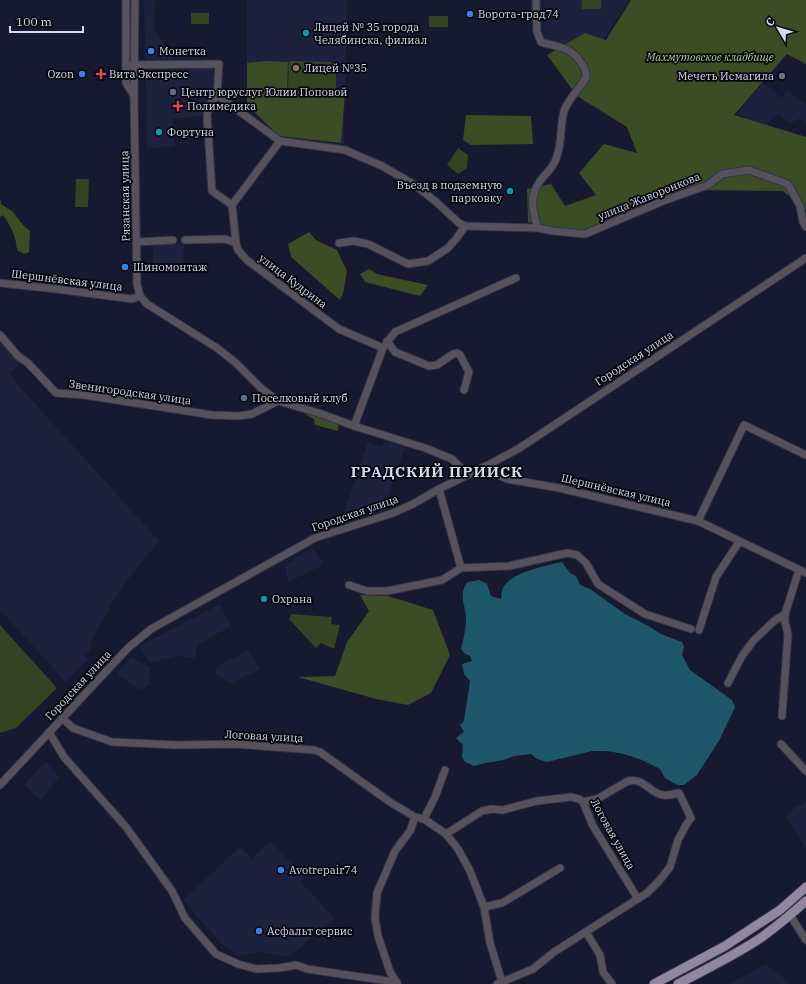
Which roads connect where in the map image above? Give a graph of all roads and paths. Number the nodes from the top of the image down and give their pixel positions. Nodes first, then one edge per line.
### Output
1 (126, 0) edge
2 (135, 0) edge
3 (536, 0) edge
4 (126, 21) junction
5 (135, 21) junction
6 (126, 65) junction
7 (135, 65) junction
8 (217, 95) junction
9 (134, 96) junction
10 (280, 141) junction
11 (232, 205) junction
12 (465, 226) junction
13 (806, 227) edge
14 (538, 228) junction
15 (235, 232) junction
16 (225, 239) junction
17 (173, 240) dead end
18 (185, 240) dead end
19 (137, 242) junction
20 (236, 243) junction
21 (339, 243) dead end
22 (806, 258) edge
23 (516, 278) dead end
24 (0, 283) edge
25 (140, 296) junction
26 (0, 335) edge
27 (387, 341) junction
28 (383, 348) junction
29 (464, 390) dead end
30 (278, 401) junction
31 (354, 426) junction
32 (806, 455) edge
33 (486, 466) junction
34 (468, 475) junction
35 (439, 489) junction
36 (698, 521) junction
37 (739, 542) junction
38 (461, 568) junction
39 (803, 572) edge
40 (349, 585) dead end
41 (785, 614) junction
42 (728, 683) dead end
43 (782, 716) dead end
44 (62, 718) junction
45 (50, 732) junction
46 (781, 744) dead end
47 (445, 770) dead end
48 (806, 772) edge
49 (0, 785) edge
50 (583, 802) junction
51 (415, 817) junction
52 (424, 819) junction
53 (446, 834) junction
54 (560, 868) dead end
55 (806, 887) edge
56 (638, 899) junction
57 (806, 901) edge
58 (484, 907) junction
59 (790, 915) junction
60 (586, 932) junction
61 (806, 940) edge
62 (397, 983) edge
63 (499, 983) edge
64 (612, 984) edge
65 (654, 984) edge
66 (678, 984) edge

1 - 4 street
2 - 5 street, Рязанская улица
3 - 14 street
4 - 5 street
4 - 6 street
5 - 7 street, Рязанская улица
6 - 7 street
6 - 9 street
7 - 8 street
7 - 9 street, Рязанская улица
8 - 10 street
8 - 11 street
9 - 19 street, Рязанская улица
10 - 11 street
10 - 12 street
11 - 15 street
12 - 14 street, улица Жаворонкова
12 - 21 street
13 - 14 street, улица Жаворонкова
15 - 16 street
15 - 20 street
16 - 18 street
16 - 20 street
17 - 19 street
19 - 25 street, Рязанская улица
20 - 28 street, улица Кудрина
22 - 33 street, Городская улица
23 - 27 street
24 - 25 street, Шершнёвская улица
25 - 30 street
26 - 30 street, Звенигородская улица
27 - 28 street
27 - 29 street
28 - 31 street
30 - 31 street
31 - 34 street
32 - 36 street
33 - 34 street, Городская улица
33 - 36 street, Шершнёвская улица
34 - 35 street, Городская улица
35 - 38 street
35 - 44 street, Городская улица
36 - 37 street, Шершнёвская улица
37 - 38 street
37 - 39 street, Шершнёвская улица
38 - 40 street
39 - 41 street, Шершнёвская улица
41 - 42 street
41 - 43 street
44 - 45 street, Городская улица
44 - 51 street, Логовая улица
45 - 49 street, Городская улица
45 - 62 street
46 - 48 street
47 - 52 street
50 - 53 street, Логовая улица
50 - 56 street, Логовая улица
50 - 56 street, Логовая улица
51 - 52 street, Логовая улица
51 - 62 street
52 - 53 street, Логовая улица
53 - 58 street, Логовая улица
54 - 58 street
55 - 65 main road
56 - 60 street, Логовая улица
57 - 59 main road
58 - 63 street, Логовая улица
59 - 61 street
59 - 66 main road
60 - 63 street, Логовая улица
60 - 64 street

